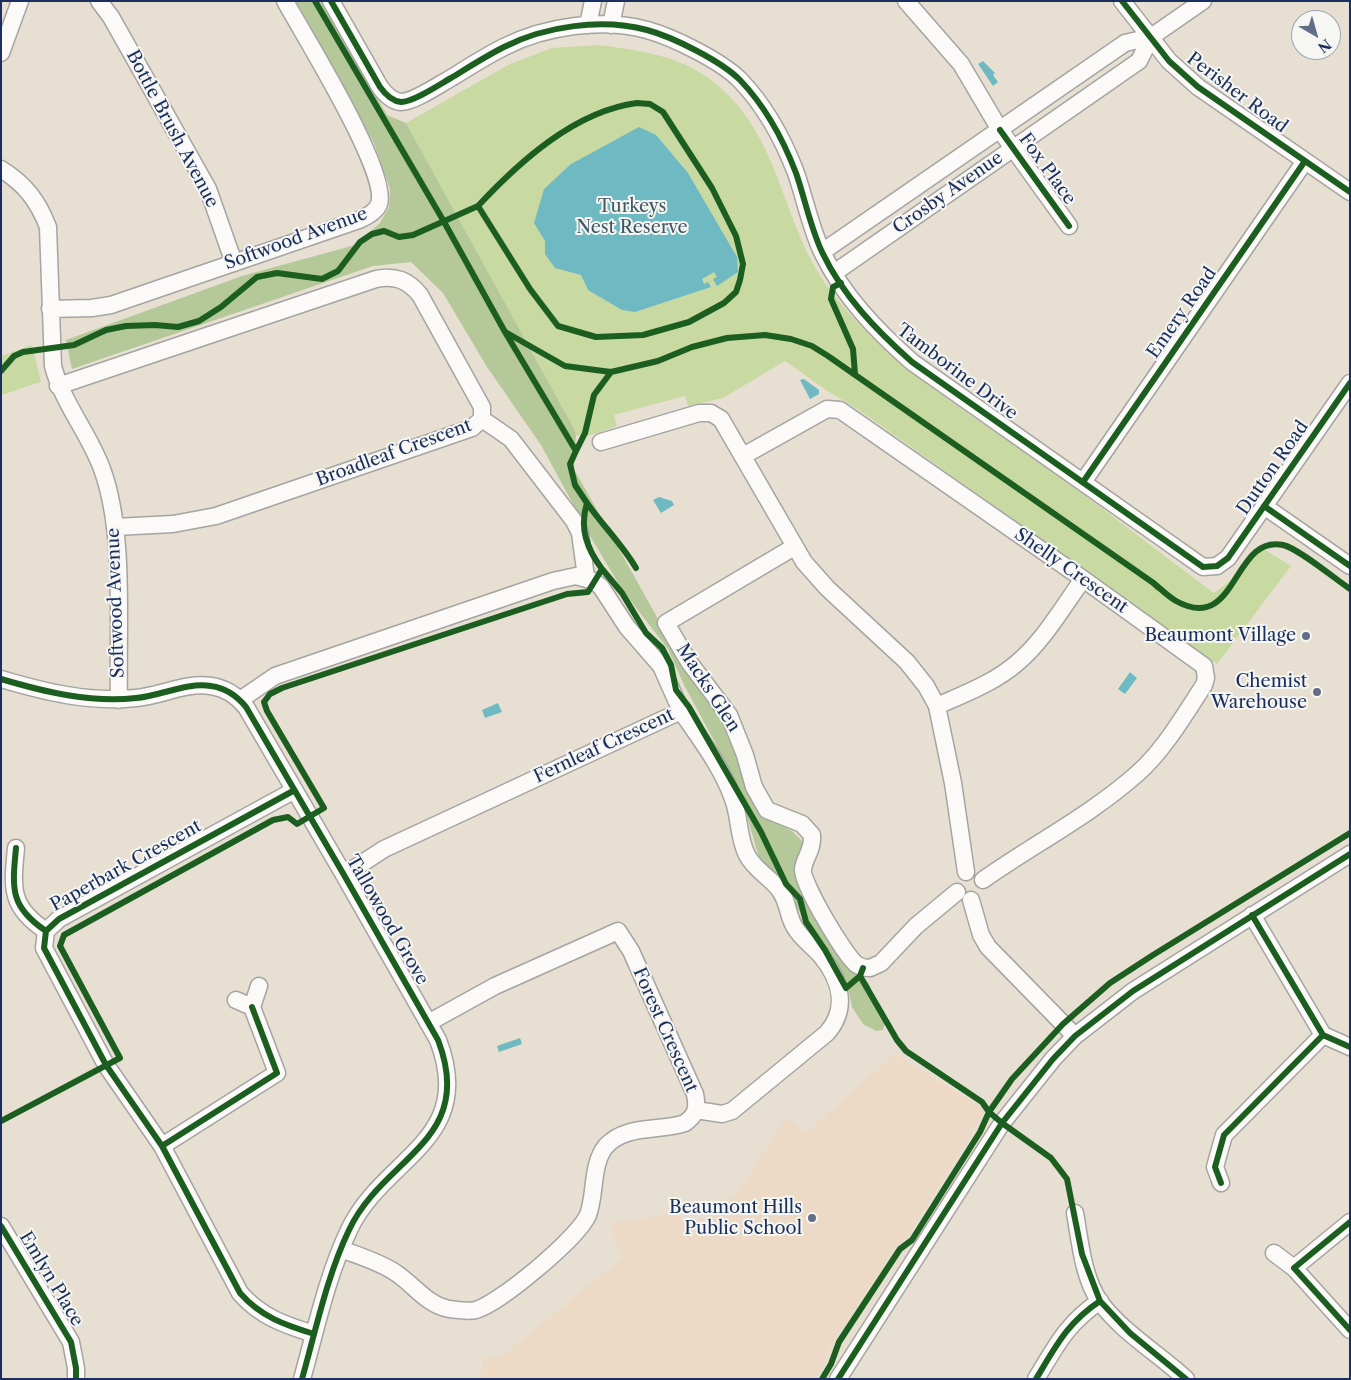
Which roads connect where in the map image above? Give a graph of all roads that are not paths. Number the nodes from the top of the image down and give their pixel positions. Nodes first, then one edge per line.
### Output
1 (20, 1) edge
2 (99, 1) edge
3 (285, 1) edge
4 (331, 1) edge
5 (593, 1) edge
6 (616, 1) edge
7 (906, 1) edge
8 (1122, 1) edge
9 (1203, 1) edge
10 (588, 25) junction
11 (611, 26) junction
12 (1151, 37) junction
13 (1, 53) edge
14 (1000, 130) junction
15 (1014, 147) junction
16 (1305, 161) junction
17 (1, 169) edge
18 (1350, 192) edge
19 (1070, 226) dead end
20 (822, 252) junction
21 (234, 263) junction
22 (834, 272) junction
23 (50, 309) junction
24 (1350, 383) edge
25 (58, 386) junction
26 (482, 419) junction
27 (601, 442) dead end
28 (743, 456) junction
29 (1083, 482) junction
30 (1264, 506) junction
31 (115, 527) junction
32 (794, 547) junction
33 (1217, 566) joint
34 (1350, 566) edge
35 (586, 577) junction
36 (1083, 579) junction
37 (1, 679) edge
38 (119, 700) junction
39 (240, 700) junction
40 (937, 706) junction
41 (681, 710) junction
42 (293, 790) junction
43 (16, 848) dead end
44 (1350, 854) edge
45 (966, 872) junction
46 (344, 875) junction
47 (983, 880) junction
48 (957, 892) junction
49 (971, 900) junction
50 (1252, 915) junction
51 (46, 931) junction
52 (259, 986) dead end
53 (236, 1000) dead end
54 (252, 1007) junction
55 (428, 1023) junction
56 (1323, 1035) junction
57 (1075, 1036) junction
58 (1350, 1047) edge
59 (696, 1110) junction
60 (162, 1146) junction
61 (1221, 1183) dead end
62 (1075, 1213) dead end
63 (1350, 1222) edge
64 (1, 1226) edge
65 (341, 1249) junction
66 (1274, 1253) dead end
67 (1294, 1268) junction
68 (1100, 1301) junction
69 (1350, 1330) edge
70 (314, 1334) junction
71 (76, 1379) edge
72 (302, 1379) edge
73 (838, 1379) edge
74 (1036, 1379) edge
75 (1186, 1379) edge

1 - 13 street
2 - 21 street, Bottle Brush Avenue
3 - 21 street, Softwood Avenue
4 - 10 street, Tamborine Drive
5 - 10 street
6 - 11 street
7 - 14 street, Fox Place
8 - 12 street, Perisher Road
9 - 12 street, Crosby Avenue
10 - 11 street, Tamborine Drive
11 - 20 street, Tamborine Drive
12 - 14 street, Crosby Avenue
12 - 15 street, Crosby Avenue
12 - 16 street, Perisher Road
14 - 15 street, Fox Place
14 - 20 street, Crosby Avenue
15 - 19 street, Fox Place
15 - 22 street, Crosby Avenue
16 - 18 street, Perisher Road
16 - 29 street, Emery Road
17 - 23 street, Softwood Avenue
20 - 22 street, Tamborine Drive
21 - 23 street, Softwood Avenue
22 - 29 street, Tamborine Drive
23 - 25 street, Softwood Avenue
24 - 30 street, Dutton Road
25 - 26 street, Broadleaf Crescent
25 - 31 street, Softwood Avenue
26 - 31 street, Broadleaf Crescent
26 - 35 street
27 - 28 street
28 - 32 street
28 - 36 street, Shelly Crescent
29 - 33 street, Tamborine Drive
30 - 33 street, Dutton Road
30 - 34 street
31 - 38 street, Softwood Avenue
32 - 40 street
32 - 48 street, Macks Glen
35 - 39 street
35 - 41 street, Fernleaf Crescent
36 - 40 street
36 - 47 street, Shelly Crescent
37 - 38 street
38 - 39 street
39 - 42 street, Tallowood Grove
40 - 45 street
41 - 46 street, Fernleaf Crescent
41 - 59 street
42 - 46 street, Tallowood Grove
42 - 51 street, Paperbark Crescent
43 - 51 street
44 - 50 street
45 - 47 street
45 - 48 street
46 - 55 street, Tallowood Grove
47 - 49 street
48 - 49 street
49 - 57 street
50 - 56 street
50 - 57 street
51 - 60 street, Paperbark Crescent
52 - 54 street
53 - 54 street
54 - 60 street
55 - 59 street, Forest Crescent
55 - 65 street, Tallowood Grove
56 - 58 street
56 - 61 street
57 - 73 street
59 - 65 street, Forest Crescent
60 - 70 street, Paperbark Crescent
62 - 68 street
63 - 67 street
64 - 71 street, Emlyn Place
65 - 70 street, Tallowood Grove
66 - 67 street
67 - 69 street
68 - 74 street
68 - 75 street
70 - 72 street, Tallowood Grove

